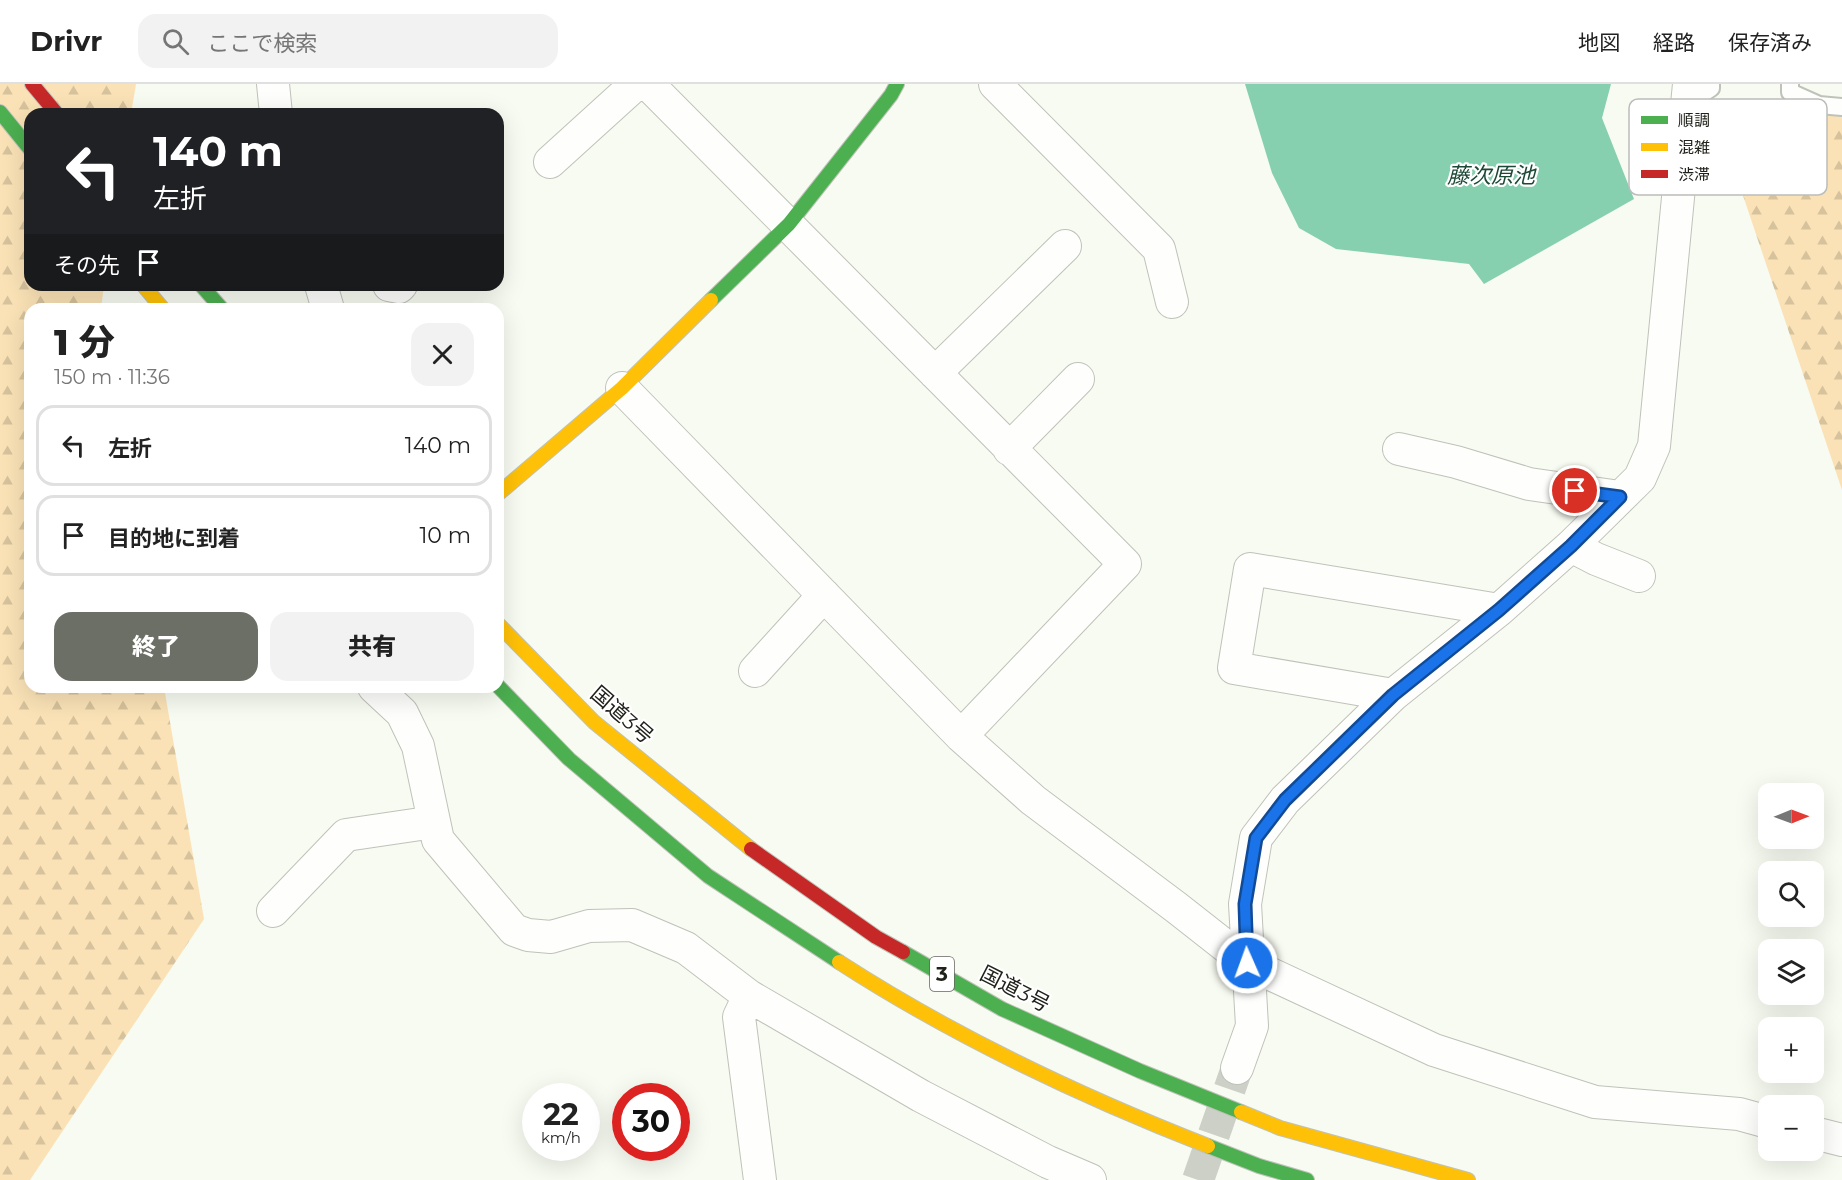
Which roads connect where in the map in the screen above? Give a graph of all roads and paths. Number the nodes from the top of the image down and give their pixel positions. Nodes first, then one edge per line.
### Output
1 (32, 84) edge
2 (273, 84) edge
3 (636, 84) edge
4 (648, 84) edge
5 (897, 84) edge
6 (995, 84) edge
7 (1711, 84) edge
8 (1790, 84) edge
9 (1688, 94) edge
10 (1806, 99) edge
11 (1827, 106) edge
12 (1842, 107) edge
13 (52, 108) edge
14 (275, 108) edge
15 (0, 112) edge
16 (24, 142) edge
17 (550, 162) dead end
18 (1678, 195) edge
19 (789, 224) junction
20 (1065, 246) dead end
21 (148, 291) edge
22 (206, 291) edge
23 (1172, 302) dead end
24 (158, 303) edge
25 (217, 303) edge
26 (935, 373) junction
27 (1078, 379) dead end
28 (622, 388) junction
29 (1009, 449) junction
30 (1399, 449) dead end
31 (504, 489) edge
32 (1620, 497) junction
33 (1571, 546) junction
34 (1639, 576) dead end
35 (824, 595) junction
36 (1499, 610) junction
37 (504, 630) edge
38 (755, 671) dead end
39 (504, 692) edge
40 (380, 693) edge
41 (1393, 695) junction
42 (961, 736) junction
43 (434, 822) junction
44 (273, 911) dead end
45 (1247, 963) junction
46 (749, 996) junction
47 (1237, 1068) tunnel mouth
48 (1758, 1119) edge
49 (1824, 1136) edge
50 (1842, 1140) edge
51 (760, 1180) edge
52 (1090, 1180) edge
53 (1307, 1180) edge
54 (1468, 1180) edge

1 - 13 main road
2 - 14 street
3 - 17 street
4 - 19 street
5 - 19 main road
6 - 23 street
7 - 9 lane
8 - 10 lane
11 - 12 lane
15 - 16 main road
18 - 32 street
19 - 26 street
19 - 28 main road
20 - 26 street
21 - 24 main road
22 - 25 main road
26 - 29 street
27 - 29 street
28 - 31 main road
28 - 35 street
29 - 42 street
30 - 32 street
32 - 33 street
33 - 34 street
33 - 36 street
35 - 38 street
35 - 42 street
36 - 41 street
36 - 41 street
37 - 54 main road, 国道3号 / 3
39 - 53 main road, 3
40 - 43 street
41 - 45 street
42 - 45 street
43 - 44 street
43 - 46 street
45 - 47 street
45 - 48 street
46 - 51 street
46 - 52 street
49 - 50 street

